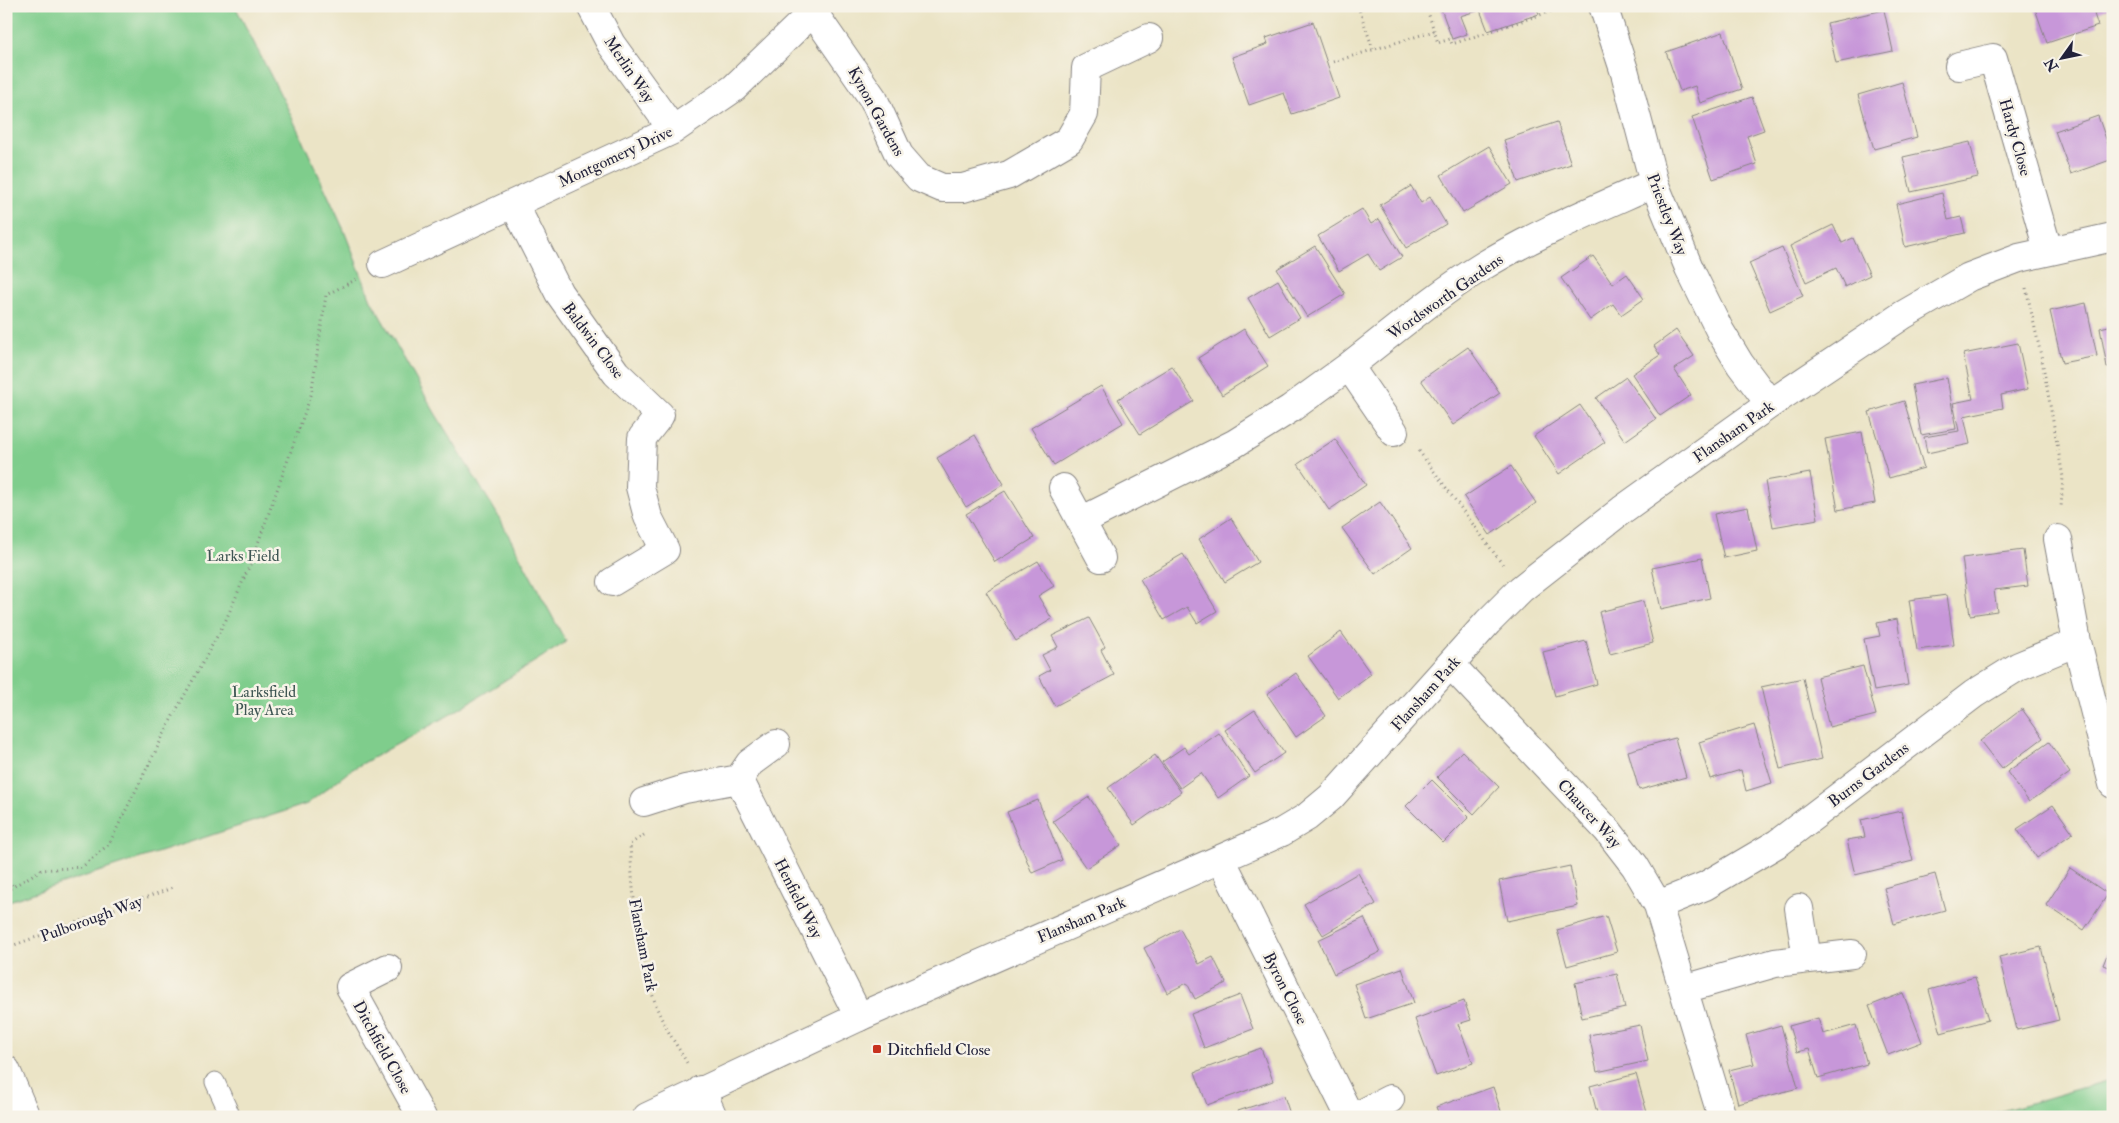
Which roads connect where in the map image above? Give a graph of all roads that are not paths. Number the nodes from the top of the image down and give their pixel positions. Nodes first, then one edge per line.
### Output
1 (591, 6) edge
2 (1602, 6) edge
3 (816, 9) edge
4 (1149, 38) dead end
5 (1959, 66) dead end
6 (673, 130) junction
7 (1654, 183) junction
8 (514, 204) junction
9 (2113, 237) edge
10 (2048, 250) junction
11 (383, 264) road end
12 (1349, 366) junction
13 (1770, 404) junction
14 (1394, 432) road end
15 (1062, 488) dead end
16 (1081, 521) junction
17 (2058, 539) road end
18 (1101, 558) dead end
19 (612, 582) dead end
20 (2077, 642) junction
21 (1451, 665) junction
22 (776, 744) dead end
23 (740, 779) junction
24 (2113, 784) edge
25 (644, 802) road end
26 (1221, 859) junction
27 (1658, 905) junction
28 (1798, 908) dead end
29 (1852, 954) dead end
30 (1807, 959) junction
31 (388, 968) dead end
32 (1684, 990) junction
33 (858, 1017) junction
34 (6, 1070) edge
35 (215, 1082) dead end
36 (701, 1090) junction
37 (1390, 1099) dead end
38 (26, 1117) edge
39 (232, 1117) edge
40 (422, 1117) edge
41 (647, 1117) edge
42 (713, 1117) edge
43 (1350, 1117) edge
44 (1355, 1117) edge
45 (1722, 1117) edge

1 - 6 street, Merlin Way
2 - 7 street, Priestley Way
3 - 4 street, Kynon Gardens
3 - 6 street, Montgomery Drive
5 - 10 street, Hardy Close
6 - 8 street, Montgomery Drive
7 - 12 street, Wordsworth Gardens
7 - 13 street, Priestley Way
8 - 11 street, Montgomery Drive
8 - 19 street, Baldwin Close
9 - 10 street, Flansham Park
10 - 13 street, Flansham Park
12 - 14 street
12 - 16 street, Wordsworth Gardens
13 - 21 street, Flansham Park
15 - 16 street
16 - 18 street
17 - 20 street
20 - 24 street
20 - 27 street, Burns Gardens
21 - 26 street, Flansham Park
21 - 27 street, Chaucer Way
22 - 23 street
23 - 25 street
23 - 33 street, Henfield Way
26 - 33 street, Flansham Park
26 - 43 street, Byron Close
27 - 32 street, Chaucer Way
28 - 30 street
29 - 30 street
30 - 32 street
31 - 40 street, Ditchfield Close
32 - 45 street, Chaucer Way
33 - 36 street, Flansham Park
34 - 38 street
35 - 39 lane
36 - 41 street, Flansham Park
36 - 42 street
37 - 44 street

